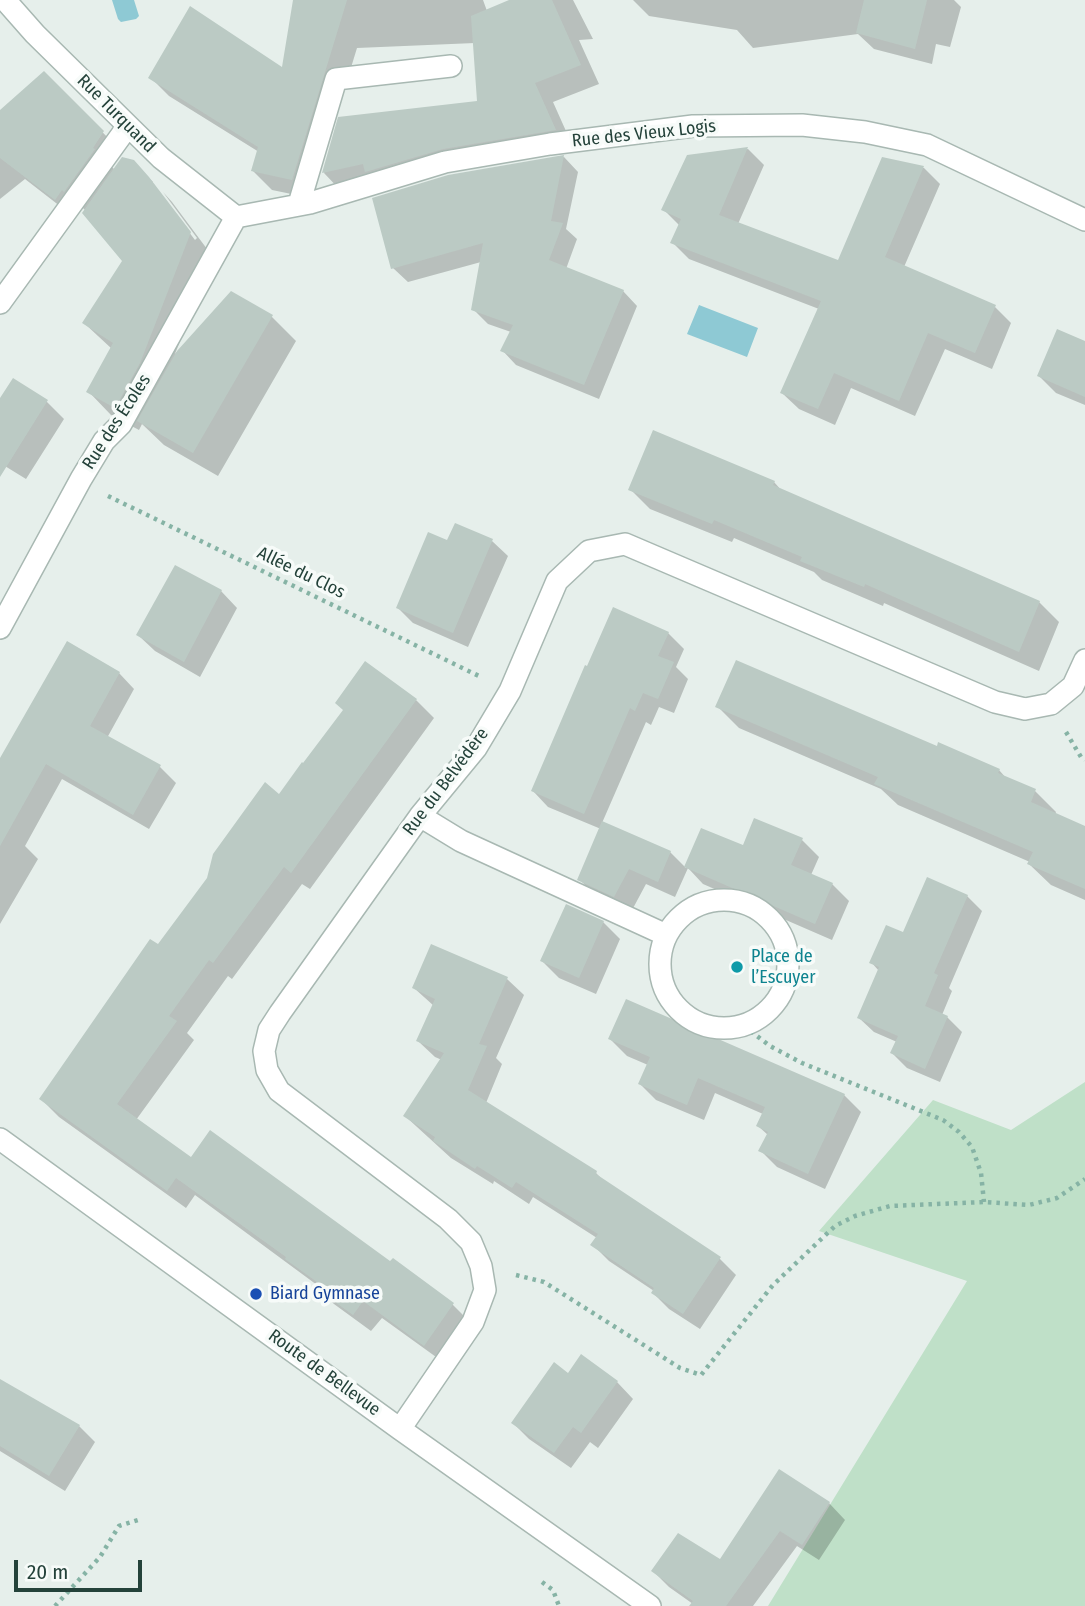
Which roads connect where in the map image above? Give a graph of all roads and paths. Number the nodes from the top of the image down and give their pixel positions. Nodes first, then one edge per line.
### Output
1 (5, 0) edge
2 (451, 66) dead end
3 (128, 126) junction
4 (299, 204) junction
5 (236, 218) junction
6 (1085, 220) edge
7 (0, 303) edge
8 (81, 479) junction
9 (0, 628) edge
10 (1085, 660) edge
11 (510, 691) junction
12 (420, 816) junction
13 (666, 935) junction
14 (744, 1026) junction
15 (0, 1139) edge
16 (1085, 1179) edge
17 (984, 1202) junction
18 (481, 1266) junction
19 (400, 1429) junction
20 (141, 1519) dead end
21 (542, 1582) dead end
22 (55, 1606) edge
23 (559, 1606) edge
24 (650, 1606) edge

1 - 3 street, Rue Turquand
2 - 4 street
3 - 5 street, Rue Turquand
3 - 7 street
4 - 5 street, Rue des Vieux Logis
4 - 6 street, Rue des Vieux Logis
5 - 8 street, Rue des Écoles
8 - 9 street, Rue des Écoles
8 - 11 path, Allée du Clos
10 - 11 street, Rue du Belvédère
11 - 12 street, Rue du Belvédère
12 - 13 street
12 - 18 street, Rue du Belvédère
13 - 14 street
13 - 14 street
14 - 17 path
15 - 19 street, Route de Bellevue
16 - 17 path
17 - 18 path
18 - 19 street, Rue du Belvédère
19 - 24 street, Route de Bellevue
20 - 22 path
21 - 23 path

